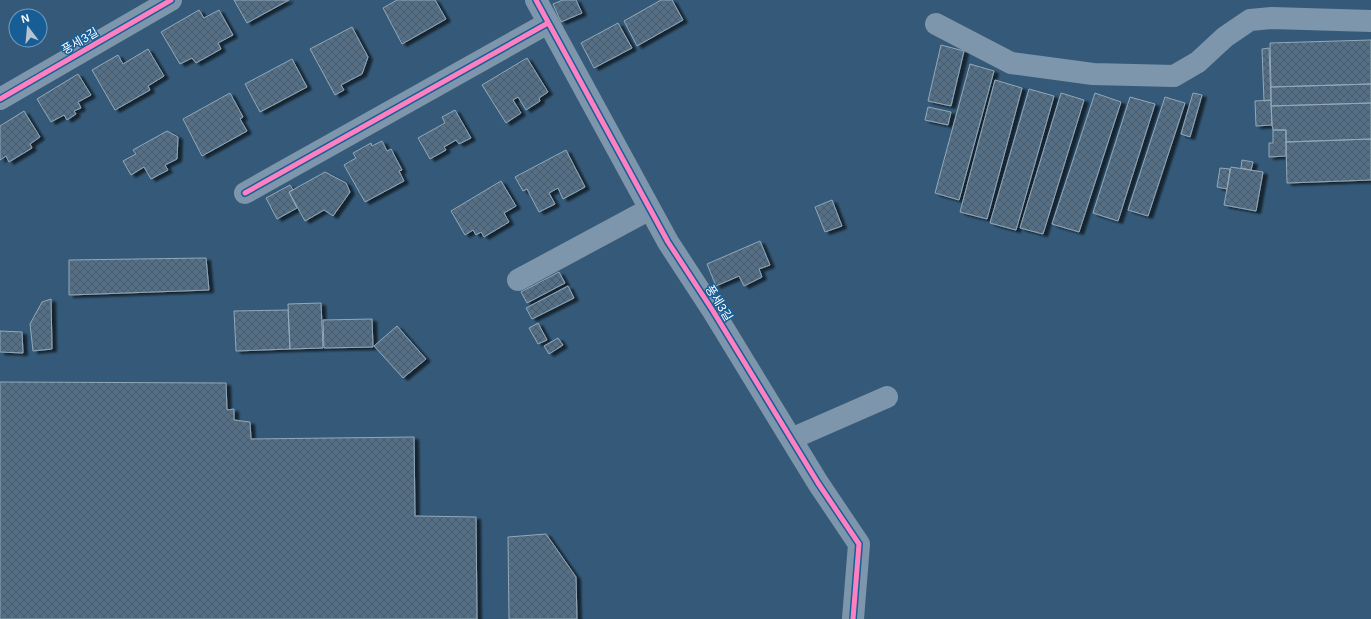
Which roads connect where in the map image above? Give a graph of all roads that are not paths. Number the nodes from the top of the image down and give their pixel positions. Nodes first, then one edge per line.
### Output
1 (171, 0) edge
2 (536, 0) edge
3 (1371, 20) edge
4 (548, 23) junction
5 (936, 24) dead end
6 (0, 99) edge
7 (245, 193) dead end
8 (650, 209) junction
9 (518, 280) dead end
10 (887, 397) dead end
11 (791, 439) junction
12 (853, 619) edge

1 - 6 street, 풍세3길
2 - 4 street, 풍세3길
3 - 5 street
4 - 7 street
4 - 8 street, 풍세3길
8 - 9 street
8 - 11 street, 풍세3길
10 - 11 street
11 - 12 street, 풍세3길

